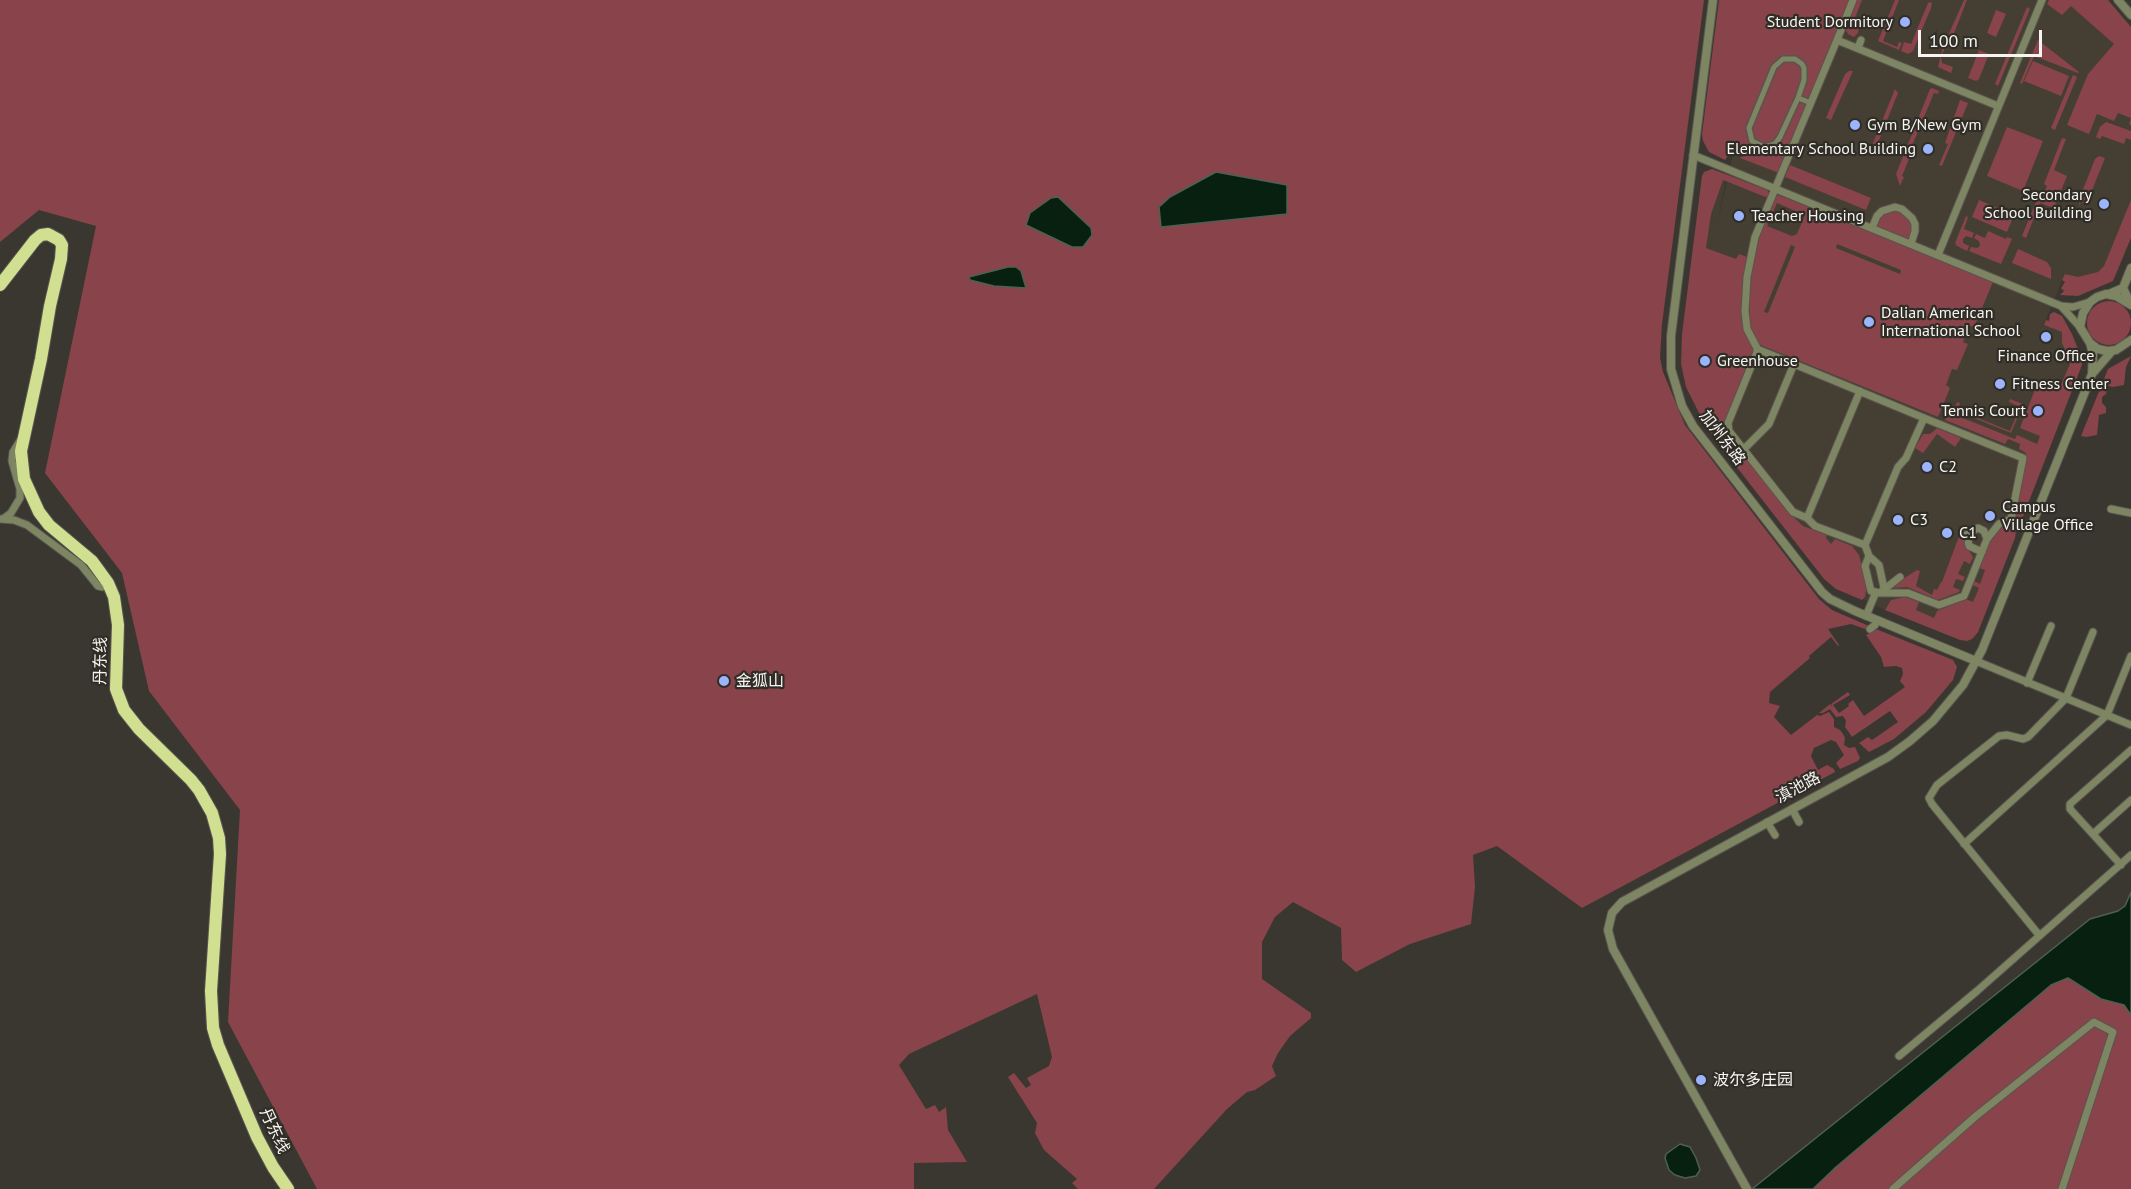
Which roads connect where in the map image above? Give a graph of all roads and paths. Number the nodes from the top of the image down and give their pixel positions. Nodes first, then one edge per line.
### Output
1 (1713, 0) edge
2 (1853, 0) edge
3 (2042, 0) edge
4 (2118, 0) edge
5 (2131, 15) edge
6 (1837, 40) junction
7 (1861, 40) dead end
8 (1858, 48) junction
9 (1798, 98) junction
10 (1810, 103) junction
11 (1998, 106) junction
12 (1693, 155) junction
13 (1775, 188) junction
14 (1872, 228) junction
15 (1911, 244) junction
16 (1938, 255) junction
17 (2131, 268) edge
18 (0, 285) edge
19 (2123, 288) junction
20 (2109, 294) junction
21 (2090, 302) junction
22 (2131, 304) edge
23 (2061, 306) junction
24 (2080, 327) junction
25 (2131, 340) edge
26 (2090, 344) junction
27 (1757, 350) junction
28 (2113, 350) junction
29 (1794, 364) junction
30 (2092, 374) junction
31 (1860, 391) junction
32 (1924, 418) junction
33 (24, 434) junction
34 (1744, 449) junction
35 (2111, 508) dead end
36 (2131, 513) edge
37 (1807, 518) junction
38 (1, 519) edge
39 (2011, 519) junction
40 (2031, 527) junction
41 (1987, 539) junction
42 (1865, 545) junction
43 (1982, 552) junction
44 (1869, 556) junction
45 (1900, 577) dead end
46 (108, 583) junction
47 (1880, 591) junction
48 (1866, 616) junction
49 (1877, 620) junction
50 (2051, 626) dead end
51 (1870, 629) dead end
52 (2093, 632) dead end
53 (2131, 656) edge
54 (1976, 661) junction
55 (2027, 683) junction
56 (2066, 698) junction
57 (2107, 715) junction
58 (2131, 725) edge
59 (2131, 750) edge
60 (2131, 800) edge
61 (1792, 809) junction
62 (1767, 822) junction
63 (1799, 822) dead end
64 (2093, 834) junction
65 (1775, 835) dead end
66 (1964, 844) junction
67 (2131, 855) edge
68 (2121, 865) junction
69 (2038, 935) junction
70 (1899, 1056) dead end
71 (288, 1189) edge
72 (1747, 1189) edge
73 (1893, 1189) edge
74 (2062, 1189) edge

1 - 12 street, 加州东路
2 - 6 street
3 - 11 street
4 - 5 street
6 - 8 street
6 - 10 street
7 - 8 street
8 - 11 street
9 - 9 street
9 - 10 street
10 - 13 street
11 - 16 street
12 - 13 street
12 - 48 street, 加州东路
13 - 14 street
13 - 27 street
14 - 15 street
14 - 15 street
15 - 16 street
16 - 23 street
17 - 19 street
18 - 33 highway, 丹东线
19 - 20 street
19 - 22 street
20 - 21 street
20 - 22 street
21 - 23 street
21 - 24 street
23 - 24 street
24 - 26 street
25 - 28 street
26 - 28 street
26 - 30 street
27 - 29 street
27 - 34 street
28 - 30 street
29 - 31 street
29 - 34 street
30 - 40 street, 滇池路
31 - 32 street
31 - 37 street
32 - 39 street
32 - 42 street
33 - 38 street
33 - 46 highway, 丹东线
34 - 37 street
35 - 36 street
37 - 42 street
38 - 46 street
39 - 40 street
39 - 41 street
40 - 54 street, 滇池路
41 - 43 street
41 - 43 street
42 - 44 street
43 - 47 street
44 - 47 street
44 - 47 street
45 - 47 street
46 - 71 highway, 丹东线
47 - 48 street
48 - 49 street, 加州东路
49 - 51 street
49 - 54 street, 加州东路
50 - 55 street
52 - 56 street
53 - 57 street
54 - 55 street
54 - 61 street, 滇池路
55 - 56 street
56 - 57 street
56 - 66 street
57 - 58 street
57 - 66 street
59 - 64 street
60 - 64 street
61 - 62 street, 滇池路
61 - 63 street
62 - 65 street
62 - 72 street, 滇池路
64 - 68 street
66 - 69 street
67 - 68 street
68 - 69 street
69 - 70 street
73 - 74 street

